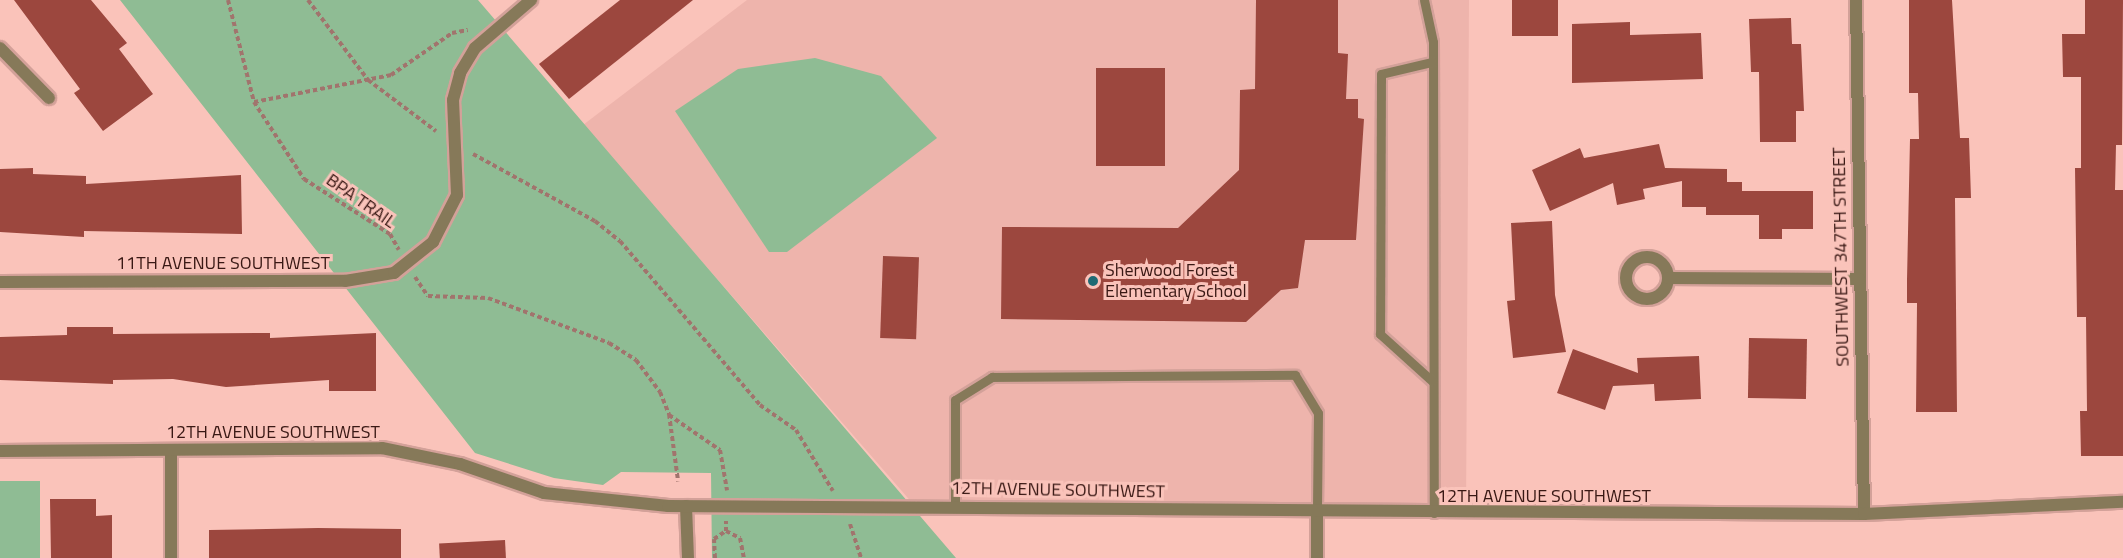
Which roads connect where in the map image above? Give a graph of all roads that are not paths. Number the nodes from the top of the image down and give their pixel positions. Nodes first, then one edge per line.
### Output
1 (531, 0) edge
2 (1424, 0) edge
3 (1856, 0) edge
4 (0, 48) edge
5 (1432, 62) junction
6 (49, 98) dead end
7 (1668, 278) dead end
8 (1859, 279) junction
9 (0, 282) edge
10 (1432, 381) junction
11 (0, 450) edge
12 (171, 450) junction
13 (2123, 502) edge
14 (686, 506) junction
15 (955, 506) junction
16 (1317, 512) junction
17 (1434, 513) junction
18 (1864, 514) junction
19 (171, 558) edge
20 (688, 558) edge
21 (1317, 558) edge

1 - 9 street, 11TH AVENUE SOUTHWEST
2 - 5 lane
3 - 8 street, SOUTHWEST 347TH STREET
4 - 6 street
5 - 10 lane
5 - 10 lane
7 - 8 street
8 - 18 street, SOUTHWEST 347TH STREET
10 - 17 lane
11 - 12 street, 12TH AVENUE SOUTHWEST
12 - 14 street, 12TH AVENUE SOUTHWEST
12 - 19 street
13 - 18 street, 12TH AVENUE SOUTHWEST
14 - 15 street, 12TH AVENUE SOUTHWEST
14 - 20 street
15 - 16 street, 12TH AVENUE SOUTHWEST
15 - 16 lane
16 - 17 street, 12TH AVENUE SOUTHWEST
16 - 21 street
17 - 18 street, 12TH AVENUE SOUTHWEST

